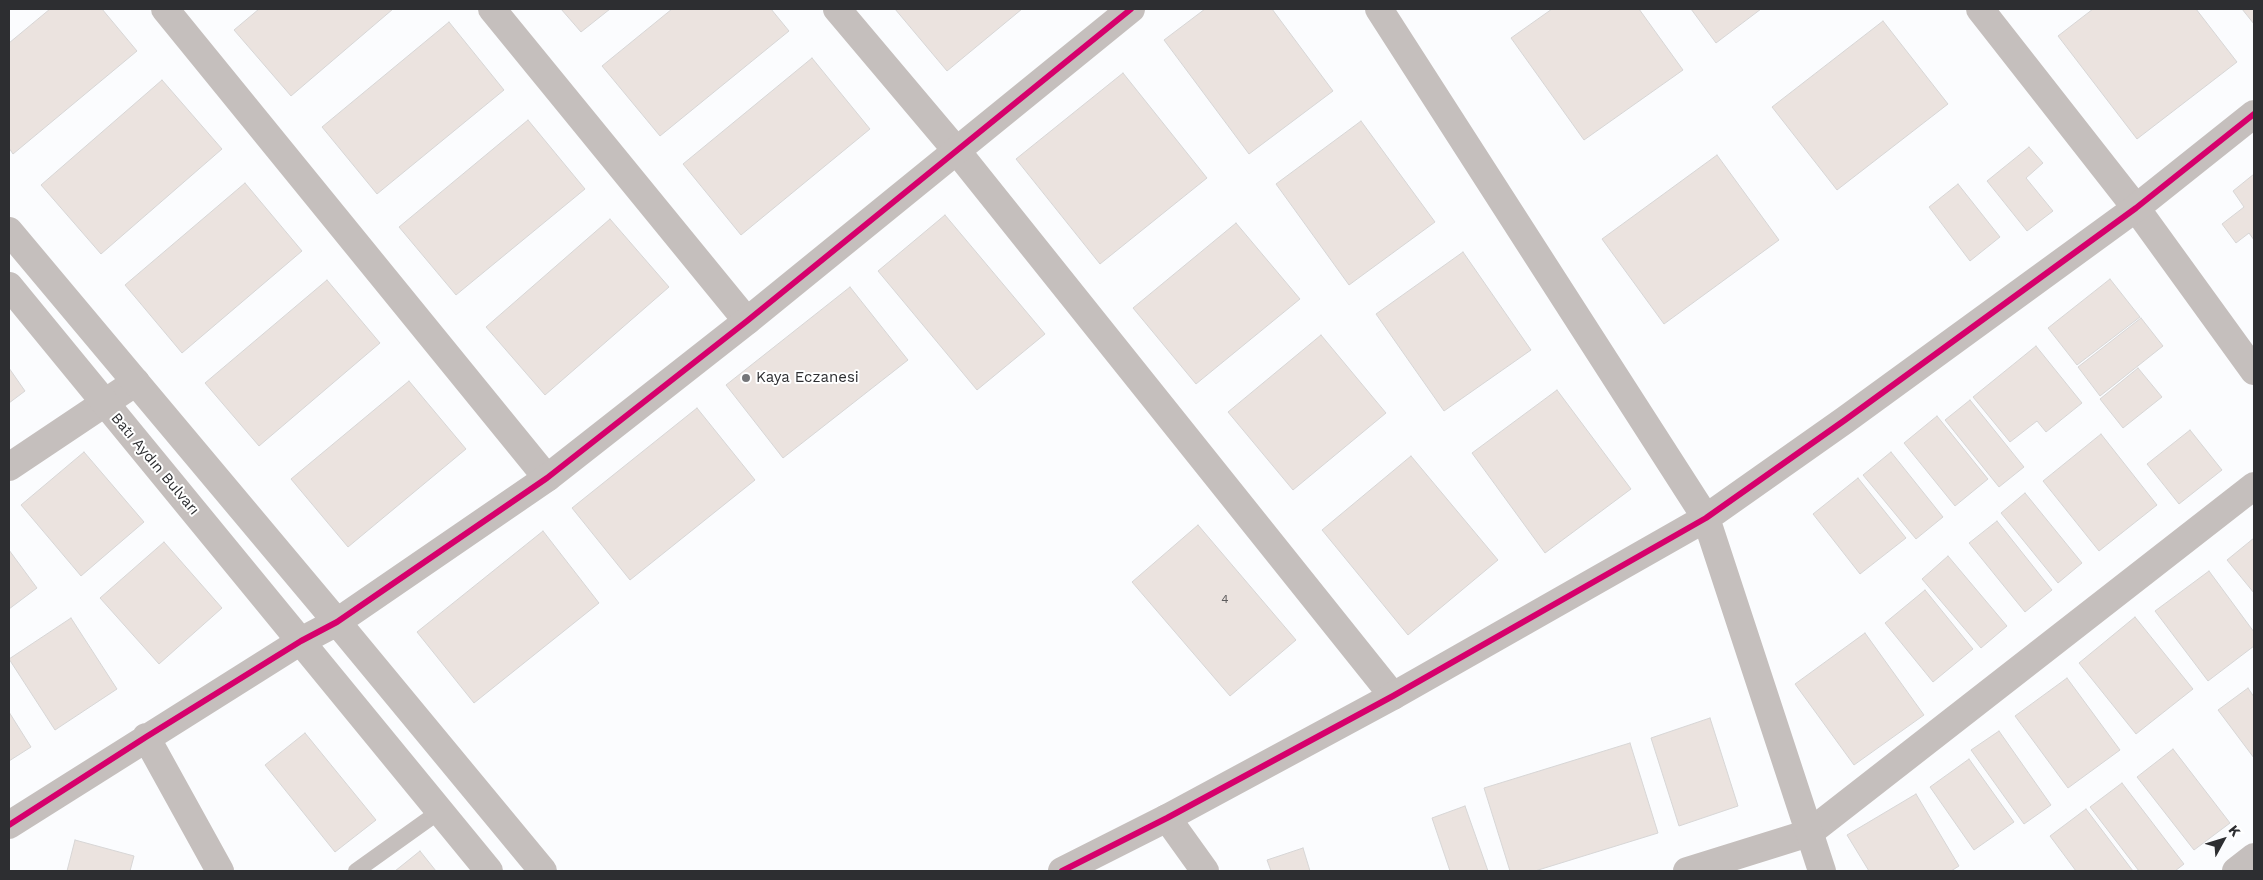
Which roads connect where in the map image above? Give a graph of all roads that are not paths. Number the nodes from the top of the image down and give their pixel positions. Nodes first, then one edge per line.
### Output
1 (164, 9) edge
2 (492, 9) edge
3 (837, 9) edge
4 (1131, 9) edge
5 (1379, 9) edge
6 (1980, 9) edge
7 (2254, 114) edge
8 (956, 150) junction
9 (2136, 208) junction
10 (9, 232) edge
11 (9, 286) edge
12 (747, 321) junction
13 (2254, 371) edge
14 (136, 382) junction
15 (106, 404) junction
16 (9, 467) edge
17 (547, 478) junction
18 (2254, 486) edge
19 (1706, 518) junction
20 (337, 622) junction
21 (301, 641) junction
22 (1393, 696) junction
23 (146, 737) junction
24 (440, 811) junction
25 (1167, 818) junction
26 (9, 825) edge
27 (1809, 833) junction
28 (2254, 857) edge
29 (220, 871) edge
30 (356, 871) edge
31 (489, 871) edge
32 (543, 871) edge
33 (1062, 871) edge
34 (1205, 871) edge
35 (1688, 871) edge
36 (1822, 871) edge
37 (2236, 871) edge

1 - 17 street
2 - 12 street
3 - 8 street
4 - 8 street
5 - 19 street
6 - 9 street
7 - 9 street
8 - 12 street
8 - 22 street
9 - 13 street
9 - 19 street
10 - 14 street
11 - 15 street, Batı Aydın Bulvarı
12 - 17 street
14 - 15 street
14 - 20 street
15 - 16 street
15 - 21 street, Batı Aydın Bulvarı
17 - 20 street
18 - 27 street
19 - 22 street
19 - 27 street
20 - 21 street
20 - 32 street
21 - 23 street
21 - 24 street, Batı Aydın Bulvarı
22 - 25 street
23 - 26 street
23 - 29 street
24 - 30 lane
24 - 31 street, Batı Aydın Bulvarı
25 - 33 street
25 - 34 street
27 - 35 street
27 - 36 street
28 - 37 street

